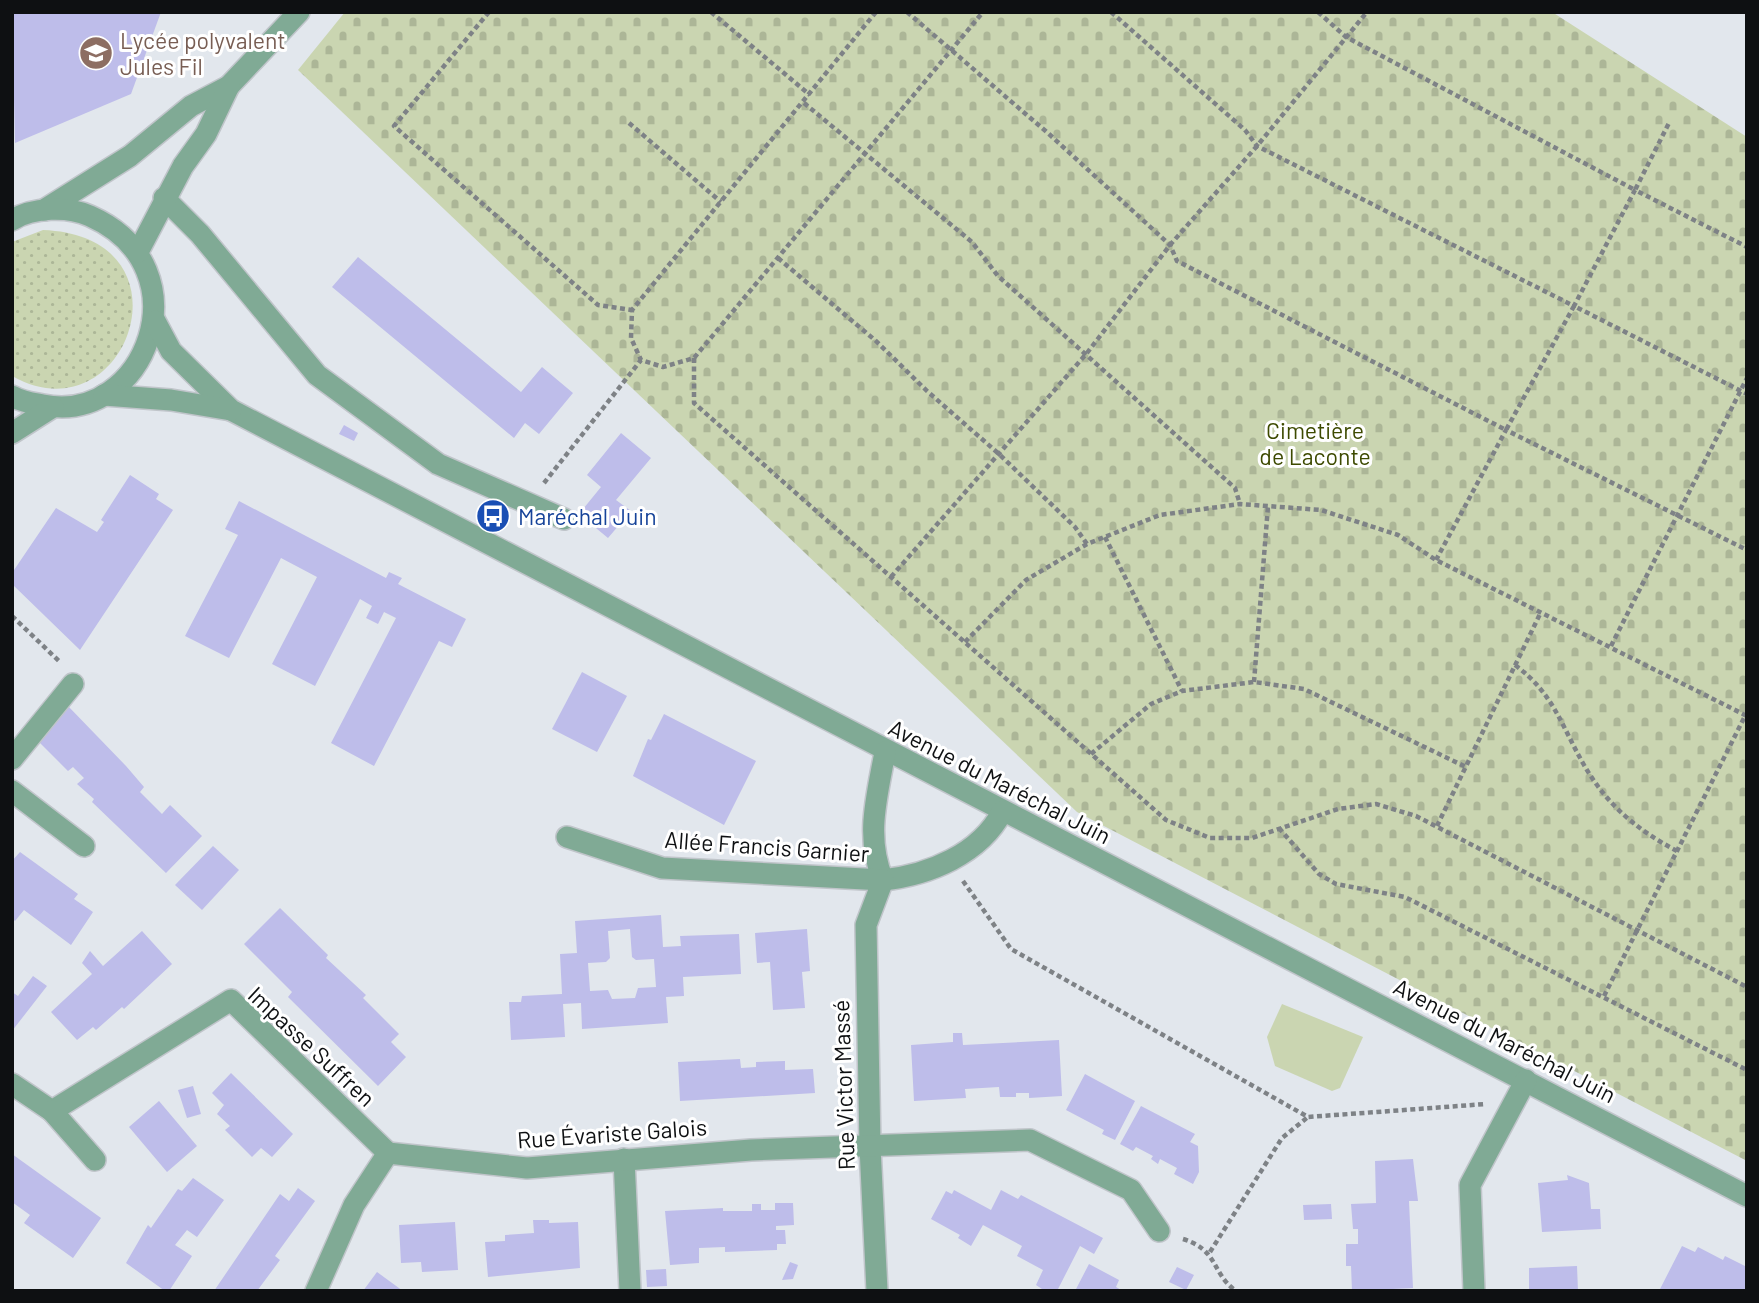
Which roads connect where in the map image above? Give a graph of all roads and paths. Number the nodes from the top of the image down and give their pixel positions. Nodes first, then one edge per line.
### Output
1 (489, 12) edge
2 (711, 12) edge
3 (876, 12) edge
4 (907, 12) edge
5 (983, 12) edge
6 (1111, 12) edge
7 (1318, 12) edge
8 (1367, 12) edge
9 (290, 16) edge
10 (1346, 37) junction
11 (951, 51) junction
12 (229, 86) junction
13 (810, 95) junction
14 (804, 103) junction
15 (629, 123) dead end
16 (1670, 123) dead end
17 (1257, 146) junction
18 (866, 154) junction
19 (1635, 190) junction
20 (164, 198) junction
21 (721, 202) junction
22 (44, 210) junction
23 (12, 220) edge
24 (1170, 245) junction
25 (1747, 247) edge
26 (138, 252) junction
27 (778, 258) junction
28 (1574, 306) junction
29 (632, 310) junction
30 (155, 321) junction
31 (1087, 354) junction
32 (694, 358) junction
33 (641, 360) junction
34 (1747, 378) edge
35 (1740, 391) junction
36 (1747, 394) edge
37 (104, 395) junction
38 (12, 396) edge
39 (53, 407) junction
40 (231, 411) junction
41 (1506, 430) junction
42 (12, 433) edge
43 (999, 454) junction
44 (528, 503) junction
45 (1240, 503) junction
46 (1268, 506) junction
47 (1676, 515) junction
48 (564, 519) dead end
49 (1105, 537) junction
50 (1087, 544) junction
51 (1747, 550) edge
52 (1436, 559) junction
53 (891, 577) junction
54 (1541, 612) junction
55 (12, 616) edge
56 (965, 642) junction
57 (1611, 646) junction
58 (1515, 665) junction
59 (1254, 682) junction
60 (73, 684) joint
61 (1182, 691) junction
62 (1746, 716) edge
63 (885, 752) junction
64 (1091, 754) junction
65 (12, 759) edge
66 (1466, 767) junction
67 (12, 791) edge
68 (1002, 812) junction
69 (1437, 826) junction
70 (1279, 828) junction
71 (567, 837) dead end
72 (83, 846) dead end
73 (1677, 851) junction
74 (949, 860) junction
75 (883, 880) junction
76 (1638, 929) junction
77 (1747, 987) edge
78 (1604, 996) junction
79 (1747, 1070) edge
80 (1526, 1080) junction
81 (12, 1084) edge
82 (52, 1111) junction
83 (1508, 1113) junction
84 (1308, 1117) junction
85 (870, 1147) junction
86 (388, 1153) junction
87 (624, 1159) junction
88 (94, 1160) dead end
89 (1747, 1196) edge
90 (1159, 1231) joint
91 (1209, 1252) junction
92 (316, 1291) edge
93 (630, 1291) edge
94 (877, 1291) edge
95 (1236, 1291) edge
96 (1474, 1291) edge

1 - 29 path
2 - 13 path
3 - 13 path
4 - 11 path
5 - 11 path
6 - 17 path
7 - 10 path
8 - 10 path
9 - 12 street
10 - 17 path
10 - 19 path
11 - 18 path
11 - 24 path
12 - 20 street
12 - 22 street
13 - 14 path
14 - 18 path
14 - 21 path
15 - 21 path
16 - 19 path
17 - 24 path
17 - 28 path
18 - 27 path
18 - 31 path
19 - 25 path
19 - 28 path
20 - 26 street
20 - 44 street
21 - 29 path
22 - 23 street
22 - 26 street
24 - 31 path
24 - 41 path
26 - 30 street
27 - 32 path
27 - 43 path
28 - 35 path
28 - 41 path
29 - 33 path
30 - 37 street
30 - 40 street, Avenue du Maréchal Juin
31 - 43 path
31 - 45 path
32 - 33 path
32 - 53 path
33 - 44 path
34 - 35 path
35 - 36 path
35 - 47 path
37 - 39 street
37 - 40 street, Avenue du Maréchal Juin
38 - 39 street
39 - 42 street
40 - 63 street, Avenue du Maréchal Juin
41 - 47 path
41 - 52 path
43 - 50 path
43 - 53 path
44 - 48 street
45 - 46 path
45 - 49 path
46 - 52 path
46 - 59 path
47 - 51 path
47 - 57 path
49 - 50 path
49 - 61 path
50 - 56 path
52 - 54 path
53 - 56 path
54 - 57 path
54 - 58 path
55 - 60 path
56 - 64 path
57 - 62 path
58 - 66 path
58 - 73 path
59 - 61 path
59 - 66 path
60 - 65 street
61 - 64 path
62 - 73 path
63 - 68 street, Avenue du Maréchal Juin
63 - 75 street
64 - 70 path
66 - 69 path
67 - 72 street
68 - 74 street
68 - 80 street, Avenue du Maréchal Juin
69 - 70 path
69 - 76 path
70 - 78 path
71 - 75 street, Allée Francis Garnier
73 - 76 path
74 - 75 street
74 - 84 path
75 - 85 street, Rue Victor Massé
76 - 77 path
76 - 78 path
78 - 79 path
80 - 83 street
80 - 89 street, Avenue du Maréchal Juin
81 - 82 street
82 - 86 street, Impasse Suffren
82 - 88 street
83 - 84 path
83 - 96 street
84 - 91 path
85 - 87 street, Rue Évariste Galois
85 - 90 street, Rue Évariste Galois
85 - 94 street, Rue Victor Massé
86 - 87 street, Rue Évariste Galois
86 - 92 street
87 - 93 street
90 - 91 path
91 - 95 path

